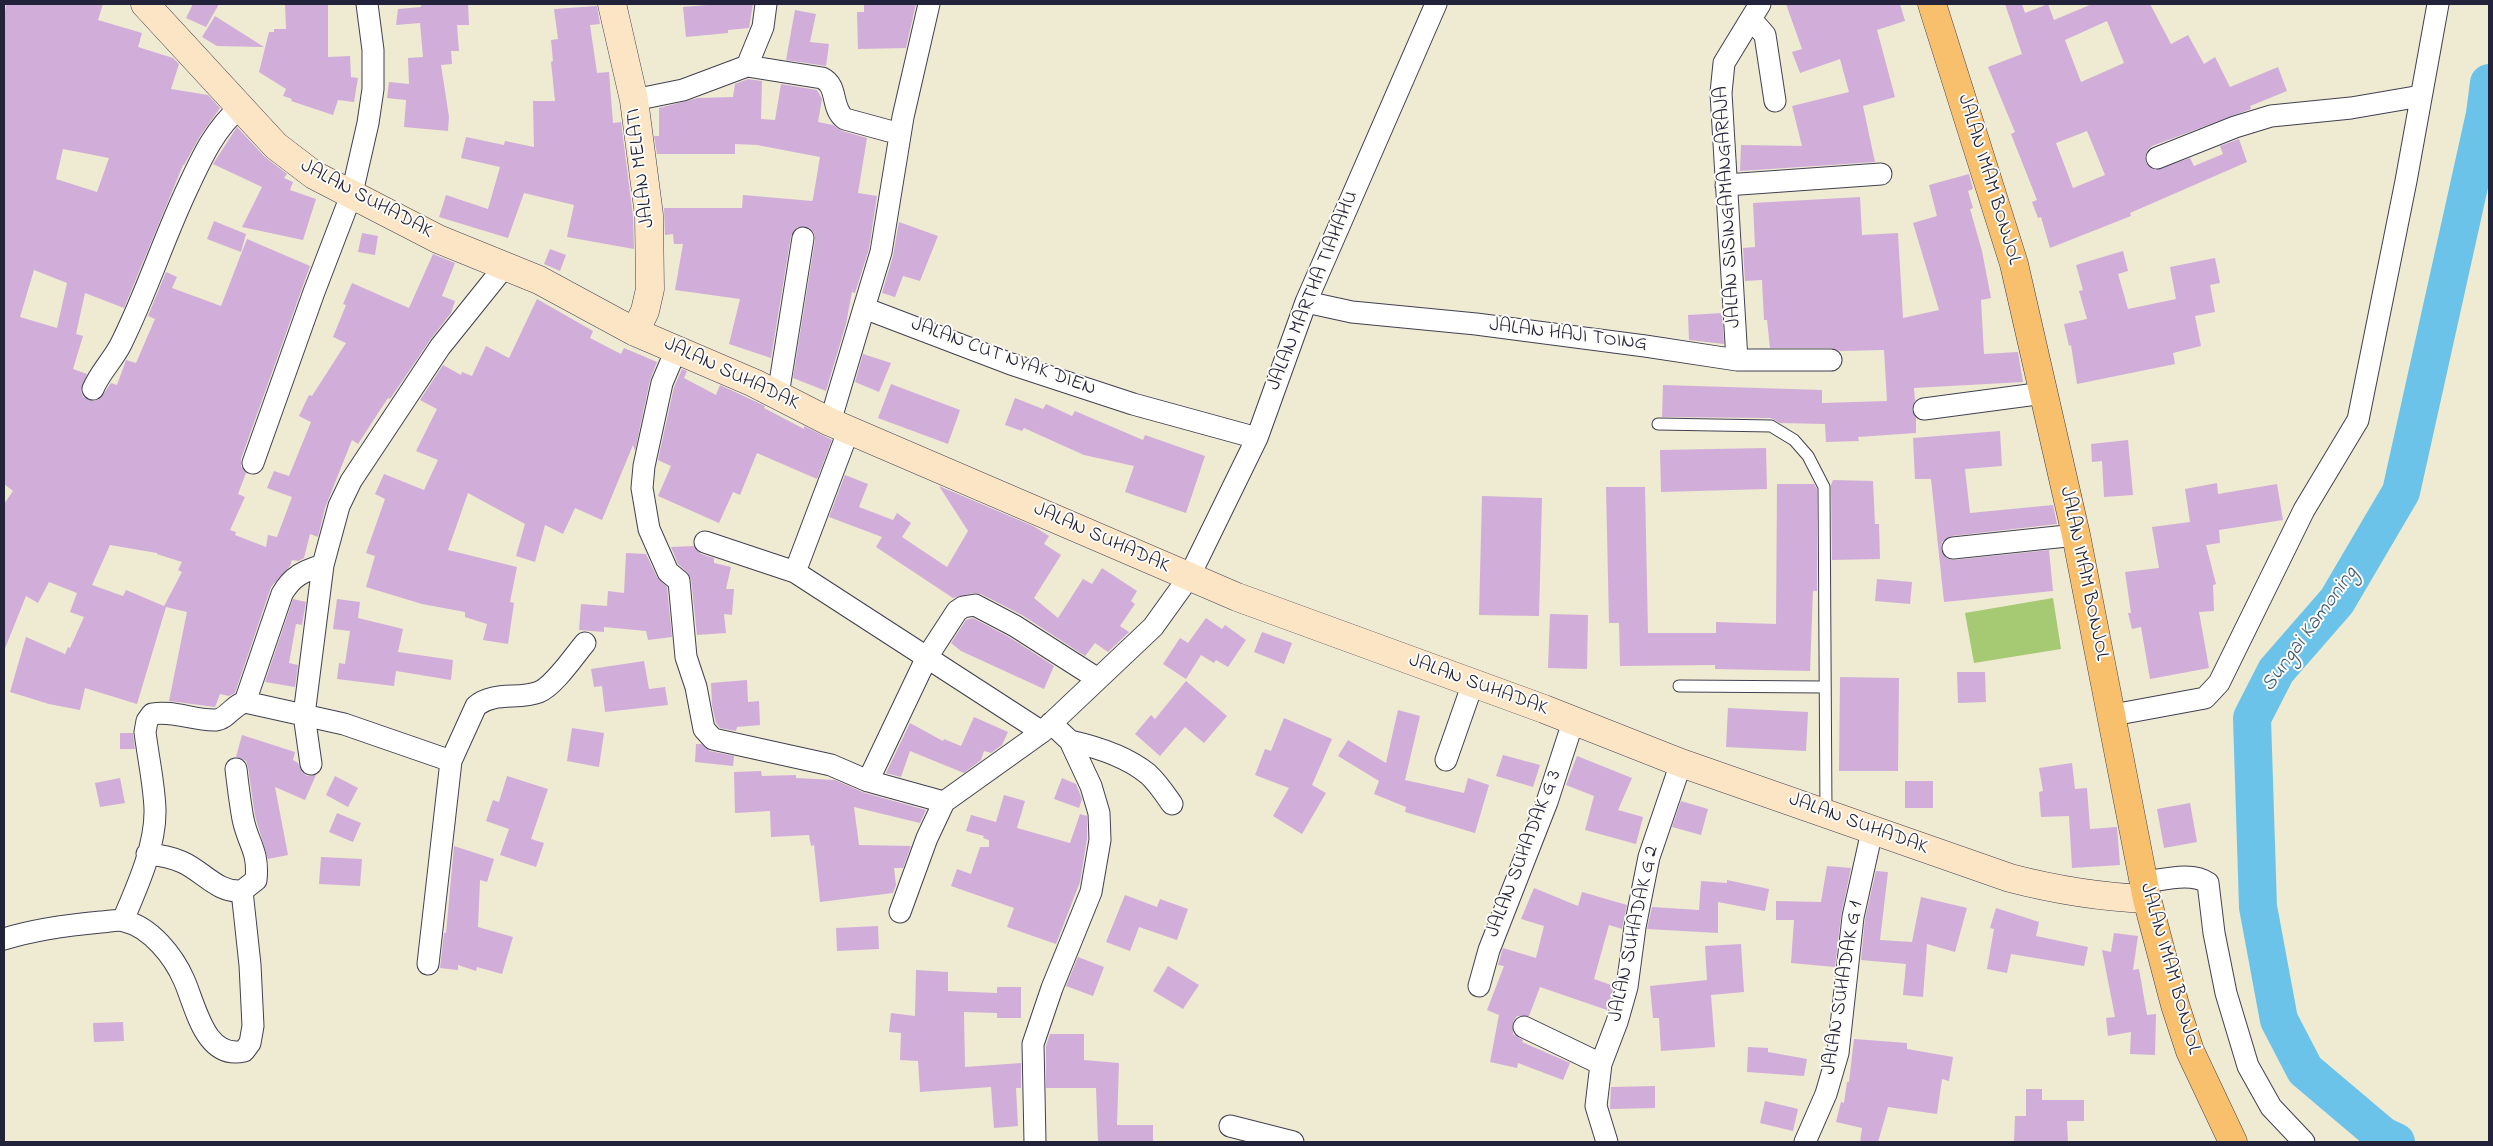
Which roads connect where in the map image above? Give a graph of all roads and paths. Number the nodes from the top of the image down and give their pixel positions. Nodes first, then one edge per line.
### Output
1 (145, 4) edge
2 (367, 4) edge
3 (612, 4) edge
4 (766, 4) edge
5 (929, 4) edge
6 (1436, 4) edge
7 (1932, 4) edge
8 (2438, 4) edge
9 (1755, 11) edge
10 (747, 66) junction
11 (2421, 96) junction
12 (634, 100) junction
13 (1775, 101) dead end
14 (241, 106) junction
15 (900, 134) junction
16 (2157, 158) dead end
17 (1881, 174) dead end
18 (1726, 185) junction
19 (352, 193) junction
20 (803, 238) dead end
21 (505, 266) junction
22 (1306, 302) junction
23 (864, 308) junction
24 (635, 332) junction
25 (676, 350) junction
26 (1737, 360) junction
27 (1831, 360) dead end
28 (92, 389) dead end
29 (2044, 393) junction
30 (778, 395) junction
31 (1924, 409) dead end
32 (1658, 424) dead end
33 (839, 426) junction
34 (1257, 438) junction
35 (253, 463) dead end
36 (2076, 535) junction
37 (705, 542) dead end
38 (1953, 548) dead end
39 (323, 565) junction
40 (795, 572) junction
41 (1189, 577) junction
42 (585, 644) dead end
43 (927, 657) junction
44 (1098, 679) junction
45 (1473, 683) junction
46 (1680, 686) dead end
47 (1824, 687) junction
48 (245, 702) junction
49 (304, 715) junction
50 (2113, 715) junction
51 (1572, 722) junction
52 (1046, 728) junction
53 (1070, 741) junction
54 (1446, 760) dead end
55 (451, 761) junction
56 (1681, 763) junction
57 (311, 764) dead end
58 (236, 769) dead end
59 (868, 781) junction
60 (944, 802) junction
61 (1172, 804) dead end
62 (1826, 814) junction
63 (1872, 831) junction
64 (147, 854) junction
65 (2145, 890) junction
66 (242, 891) junction
67 (900, 912) dead end
68 (124, 920) junction
69 (4, 939) edge
70 (428, 964) dead end
71 (1479, 986) dead end
72 (1524, 1027) dead end
73 (1601, 1064) junction
74 (1230, 1126) dead end
75 (1035, 1142) edge
76 (1293, 1142) edge
77 (1607, 1142) edge
78 (1804, 1142) edge
79 (2233, 1142) edge
80 (2304, 1142) edge

1 - 14 street, JALAN SUHADAK
2 - 19 street
3 - 12 street, JALAN MELATI
4 - 10 street
5 - 15 street
6 - 22 street, JALAN MARTHA TIAHAHU
7 - 29 main road, JALAN IMAM BONJOL
8 - 11 street
9 - 13 street
9 - 18 street, JALAN SISINGAMANGARAJA
10 - 12 street
10 - 15 street
11 - 16 street
11 - 50 street
12 - 24 street, JALAN MELATI
14 - 19 street, JALAN SUHADAK
14 - 28 street
15 - 23 street
17 - 18 street
18 - 26 street, JALAN SISINGAMANGARAJA
19 - 21 street, JALAN SUHADAK
19 - 35 street
20 - 30 street
21 - 24 street, JALAN SUHADAK
21 - 39 street
22 - 26 street, JALAN HAJI TOING
22 - 34 street, JALAN MARTHA TIAHAHU
23 - 33 street
23 - 34 street, JALAN CUT NYAK DIEN
24 - 25 street, JALAN SUHADAK
25 - 30 street, JALAN SUHADAK
25 - 59 street
26 - 27 street, JALAN HAJI TOING
29 - 31 street
29 - 36 main road, JALAN IMAM BONJOL
30 - 33 street, JALAN SUHADAK
32 - 47 lane
33 - 40 street
33 - 41 street, JALAN SUHADAK
34 - 41 street, JALAN MARTHA TIAHAHU
36 - 38 street
36 - 50 main road, JALAN IMAM BONJOL
37 - 40 street
39 - 48 street
39 - 49 street
40 - 43 street
41 - 44 street, JALAN MARTHA TIAHAHU
41 - 45 street, JALAN SUHADAK
42 - 55 street
43 - 44 street
43 - 52 street
43 - 59 street
44 - 52 street, JALAN MARTHA TIAHAHU
45 - 51 street, JALAN SUHADAK
45 - 54 street
46 - 47 lane
47 - 62 lane
48 - 49 street
48 - 64 street
49 - 55 street
49 - 57 street
50 - 65 main road, JALAN IMAM BONJOL
51 - 56 street, JALAN SUHADAK
51 - 71 street, JALAN SUHADAK G 3
52 - 53 street
52 - 60 street, JALAN MARTHA TIAHAHU
53 - 61 street
53 - 75 street
55 - 70 street
56 - 62 street, JALAN SUHADAK
56 - 73 street, JALAN SUHADAK G 2
58 - 66 street
59 - 60 street
60 - 67 street
62 - 63 street, JALAN SUHADAK
63 - 65 street, JALAN SUHADAK
63 - 78 street, JALAN SUHADAK G 1
64 - 66 street
64 - 68 street
65 - 79 main road, JALAN IMAM BONJOL
65 - 80 street
66 - 68 street
68 - 69 street
72 - 73 street
73 - 77 street, JALAN SUHADAK G 2
74 - 76 street

